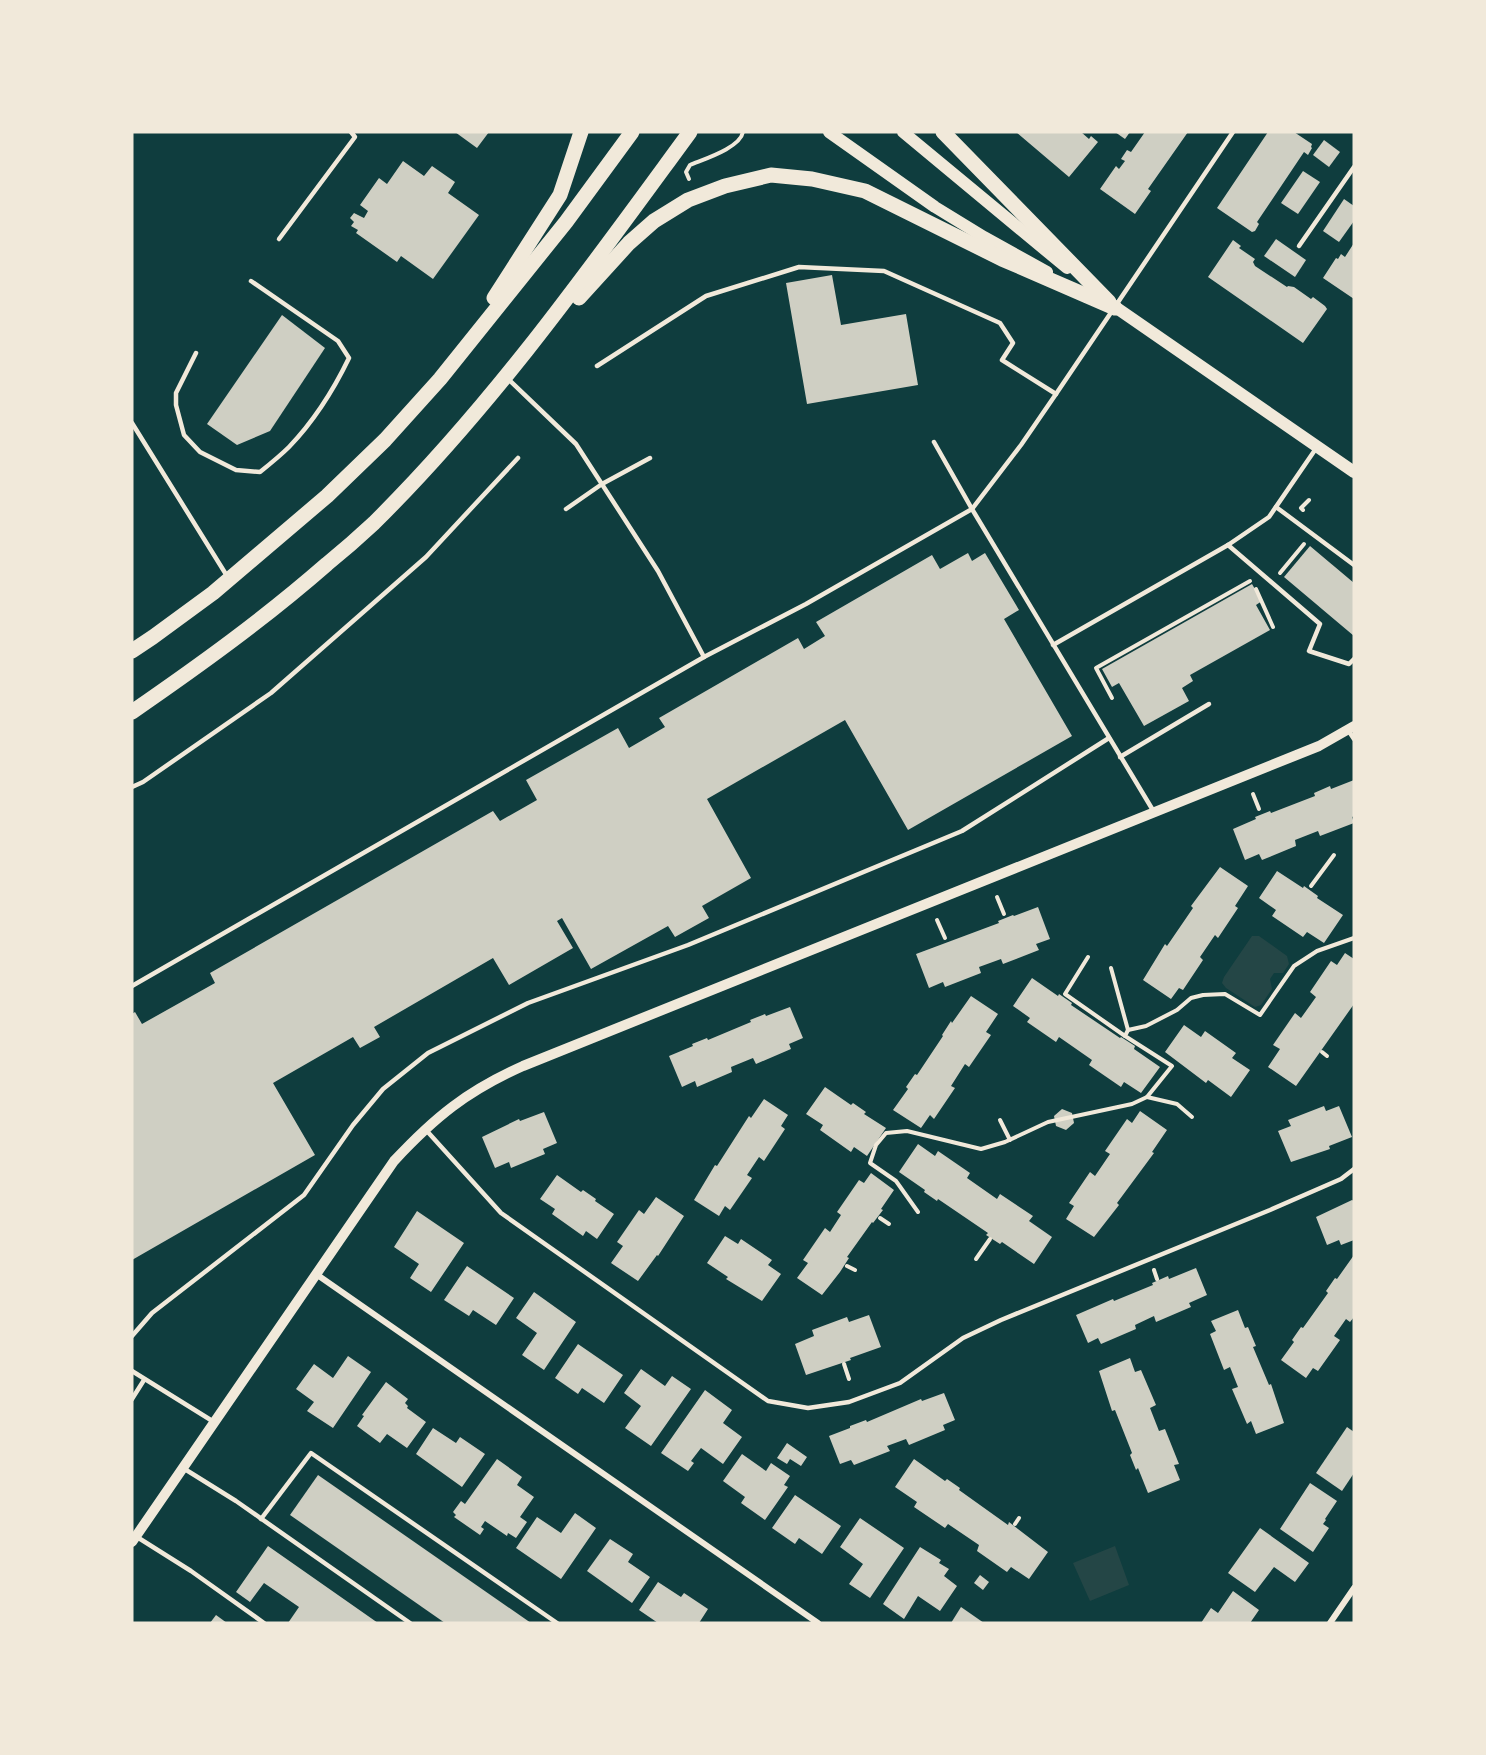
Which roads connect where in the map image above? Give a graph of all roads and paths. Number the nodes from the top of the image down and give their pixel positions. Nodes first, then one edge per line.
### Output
1 (351, 132) edge
2 (581, 132) edge
3 (632, 132) edge
4 (690, 132) edge
5 (743, 132) edge
6 (828, 132) edge
7 (903, 132) edge
8 (943, 132) edge
9 (1233, 132) edge
10 (1354, 167) edge
11 (689, 179) dead end
12 (279, 239) dead end
13 (1299, 246) dead end
14 (251, 281) dead end
15 (1115, 308) junction
16 (196, 353) dead end
17 (597, 366) dead end
18 (507, 378) junction
19 (440, 379) junction
20 (1056, 394) junction
21 (132, 423) edge
22 (934, 442) dead end
23 (1317, 447) junction
24 (518, 458) dead end
25 (650, 458) dead end
26 (1354, 472) edge
27 (602, 484) junction
28 (1276, 507) junction
29 (566, 509) dead end
30 (972, 509) junction
31 (1305, 543) dead end
32 (1228, 545) junction
33 (1354, 565) edge
34 (1278, 575) dead end
35 (229, 579) junction
36 (1273, 627) dead end
37 (1053, 645) junction
38 (132, 651) edge
39 (704, 657) junction
40 (1354, 659) edge
41 (1112, 698) dead end
42 (1209, 704) dead end
43 (132, 712) edge
44 (1352, 732) edge
45 (1109, 738) junction
46 (1120, 757) junction
47 (132, 787) edge
48 (1253, 794) dead end
49 (1259, 809) dead end
50 (1154, 812) junction
51 (1334, 855) dead end
52 (1311, 886) dead end
53 (997, 897) dead end
54 (1004, 914) dead end
55 (937, 920) dead end
56 (945, 938) dead end
57 (1354, 938) edge
58 (1088, 957) dead end
59 (1111, 968) dead end
60 (132, 986) edge
61 (1128, 1030) junction
62 (1125, 1036) junction
63 (1322, 1052) dead end
64 (1327, 1056) dead end
65 (1147, 1097) junction
66 (1192, 1117) dead end
67 (1000, 1120) dead end
68 (424, 1128) junction
69 (1010, 1140) junction
70 (1354, 1169) edge
71 (918, 1212) dead end
72 (880, 1218) dead end
73 (889, 1224) dead end
74 (990, 1239) dead end
75 (976, 1259) dead end
76 (847, 1266) dead end
77 (855, 1270) dead end
78 (316, 1274) junction
79 (132, 1336) edge
80 (844, 1364) dead end
81 (132, 1371) edge
82 (849, 1379) dead end
83 (144, 1380) junction
84 (132, 1399) edge
85 (214, 1422) junction
86 (183, 1468) junction
87 (261, 1518) junction
88 (1019, 1518) dead end
89 (1015, 1524) dead end
90 (134, 1539) edge
91 (1354, 1588) edge
92 (264, 1623) edge
93 (410, 1623) edge
94 (557, 1623) edge
95 (818, 1623) edge
96 (1330, 1623) edge

1 - 12 lane
2 - 19 main road
3 - 19 main road
4 - 18 main road
5 - 11 path
6 - 15 main road
7 - 15 main road
8 - 15 main road
9 - 15 lane
10 - 13 lane
14 - 16 lane
15 - 18 main road
15 - 20 lane
15 - 23 main road
17 - 20 lane
18 - 27 lane
18 - 43 main road
19 - 35 main road
20 - 30 lane
21 - 35 lane
22 - 30 lane
23 - 26 main road
23 - 28 lane
24 - 47 lane
25 - 27 lane
27 - 29 lane
27 - 39 lane
28 - 32 lane
28 - 33 lane
30 - 37 lane
30 - 39 lane
31 - 34 path
32 - 37 lane
32 - 40 lane
35 - 38 main road
36 - 41 path
37 - 45 lane
39 - 60 lane
42 - 46 lane
44 - 50 street
45 - 46 lane
45 - 79 lane
46 - 50 lane
48 - 49 path
50 - 68 street
51 - 52 path
53 - 54 path
55 - 56 path
57 - 61 path
58 - 62 path
59 - 61 path
61 - 62 path
62 - 65 path
63 - 64 path
65 - 66 path
65 - 69 path
67 - 69 path
68 - 70 lane
68 - 78 street
69 - 71 path
72 - 73 path
74 - 75 path
76 - 77 path
78 - 85 street
78 - 95 street
80 - 82 path
81 - 83 lane
83 - 84 lane
83 - 85 lane
85 - 86 street
86 - 87 lane
86 - 90 street
87 - 93 lane
87 - 94 lane
88 - 89 path
90 - 92 lane
91 - 96 street

